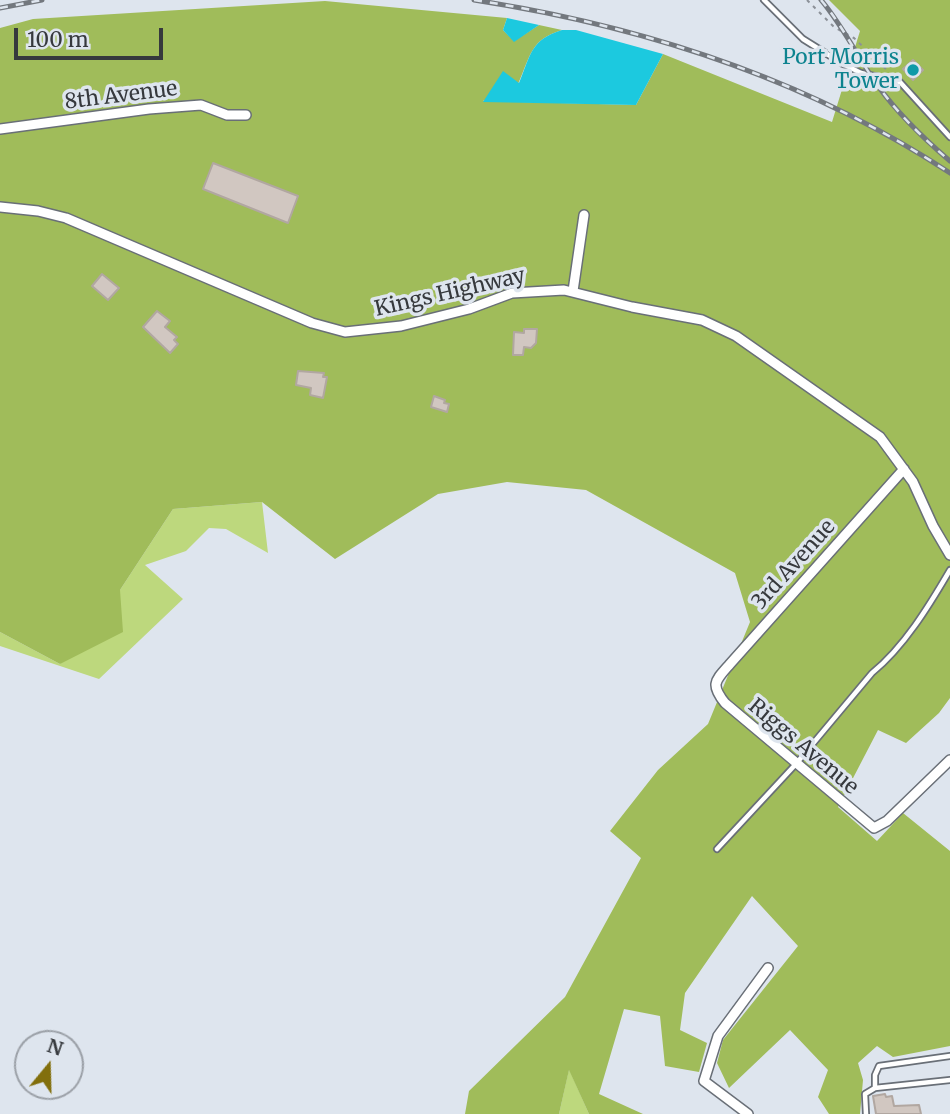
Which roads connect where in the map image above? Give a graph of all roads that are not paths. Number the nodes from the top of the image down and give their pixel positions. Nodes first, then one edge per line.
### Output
1 (764, 0) edge
2 (246, 114) dead end
3 (0, 130) edge
4 (950, 137) edge
5 (0, 206) edge
6 (584, 215) dead end
7 (573, 291) junction
8 (904, 469) junction
9 (950, 555) edge
10 (950, 570) edge
11 (715, 687) joint
12 (950, 760) edge
13 (796, 765) junction
14 (718, 849) dead end
15 (768, 968) dead end
16 (950, 1055) edge
17 (950, 1080) edge
18 (875, 1088) junction
19 (748, 1114) edge
20 (866, 1114) edge

1 - 4 lane
2 - 3 street, 8th Avenue
5 - 7 street, Kings Highway
6 - 7 street
7 - 8 street, Kings Highway
8 - 9 street, Kings Highway
8 - 11 street, 3rd Avenue
10 - 13 lane
11 - 13 street, Riggs Avenue
12 - 13 street, Riggs Avenue
13 - 14 lane
15 - 19 street
16 - 18 lane
17 - 18 lane
18 - 20 lane

